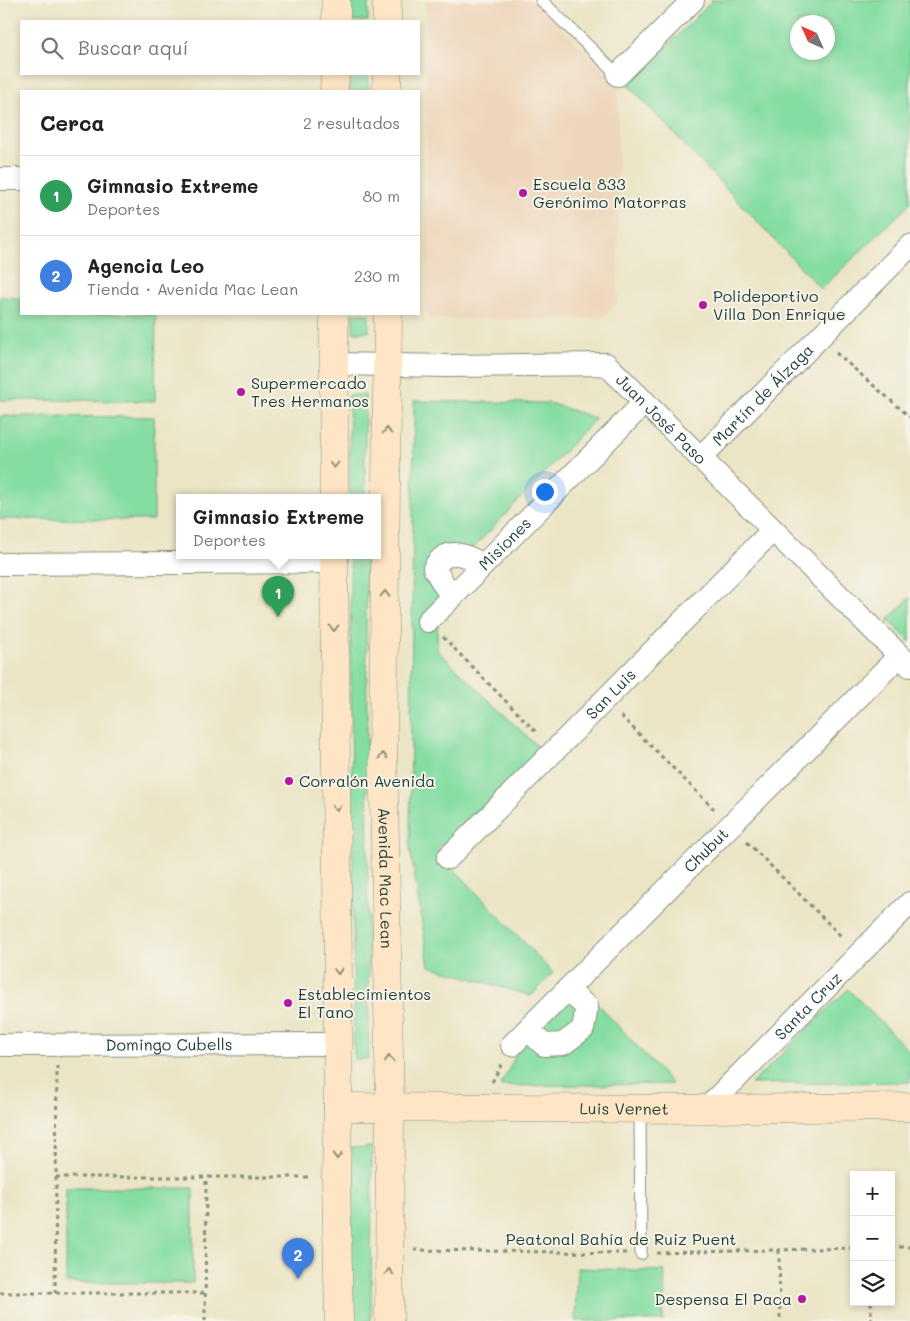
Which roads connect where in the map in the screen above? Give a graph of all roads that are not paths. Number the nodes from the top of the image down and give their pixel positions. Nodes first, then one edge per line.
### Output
1 (336, 0) edge
2 (387, 0) edge
3 (541, 0) edge
4 (693, 0) edge
5 (336, 20) edge
6 (387, 20) edge
7 (335, 75) edge
8 (387, 75) edge
9 (618, 76) joint
10 (334, 90) edge
11 (387, 90) edge
12 (0, 179) edge
13 (20, 179) edge
14 (910, 246) edge
15 (334, 315) edge
16 (388, 315) edge
17 (334, 364) junction
18 (388, 366) junction
19 (645, 402) junction
20 (700, 458) junction
21 (334, 494) edge
22 (774, 530) junction
23 (334, 559) edge
24 (0, 564) edge
25 (483, 565) junction
26 (459, 590) junction
27 (428, 621) road end
28 (905, 661) edge
29 (448, 858) dead end
30 (910, 903) edge
31 (567, 990) junction
32 (337, 1044) junction
33 (0, 1046) edge
34 (338, 1107) junction
35 (390, 1107) junction
36 (910, 1107) edge
37 (640, 1109) junction
38 (706, 1109) junction
39 (641, 1254) road end
40 (339, 1321) edge
41 (389, 1321) edge

1 - 5 main road
2 - 6 main road
3 - 9 lane
4 - 9 street
7 - 10 main road
8 - 11 main road
12 - 13 street
14 - 20 street, Martín de Álzaga
15 - 17 main road
16 - 18 main road, Avenida Mac Lean
17 - 18 street, Juan José Paso
17 -> 21 main road
18 - 19 street, Juan José Paso
35 -> 18 main road, Avenida Mac Lean
19 - 20 street, Juan José Paso
19 - 25 street, Misiones
20 - 22 street, Juan José Paso
22 - 28 street, Juan José Paso
22 - 29 street, San Luis
23 - 24 street
23 -> 32 main road
25 - 26 street, Misiones
25 - 26 street
26 - 27 street, Misiones
28 - 31 street, Chubut
30 - 38 street, Santa Cruz
31 - 31 street, Chubut
32 - 33 street, Domingo Cubells
32 - 34 main road
34 - 35 main road, Luis Vernet
34 -> 40 main road
35 - 37 main road, Luis Vernet
41 -> 35 main road, Avenida Mac Lean
36 - 38 main road, Luis Vernet
37 - 38 main road, Luis Vernet
37 - 39 lane

